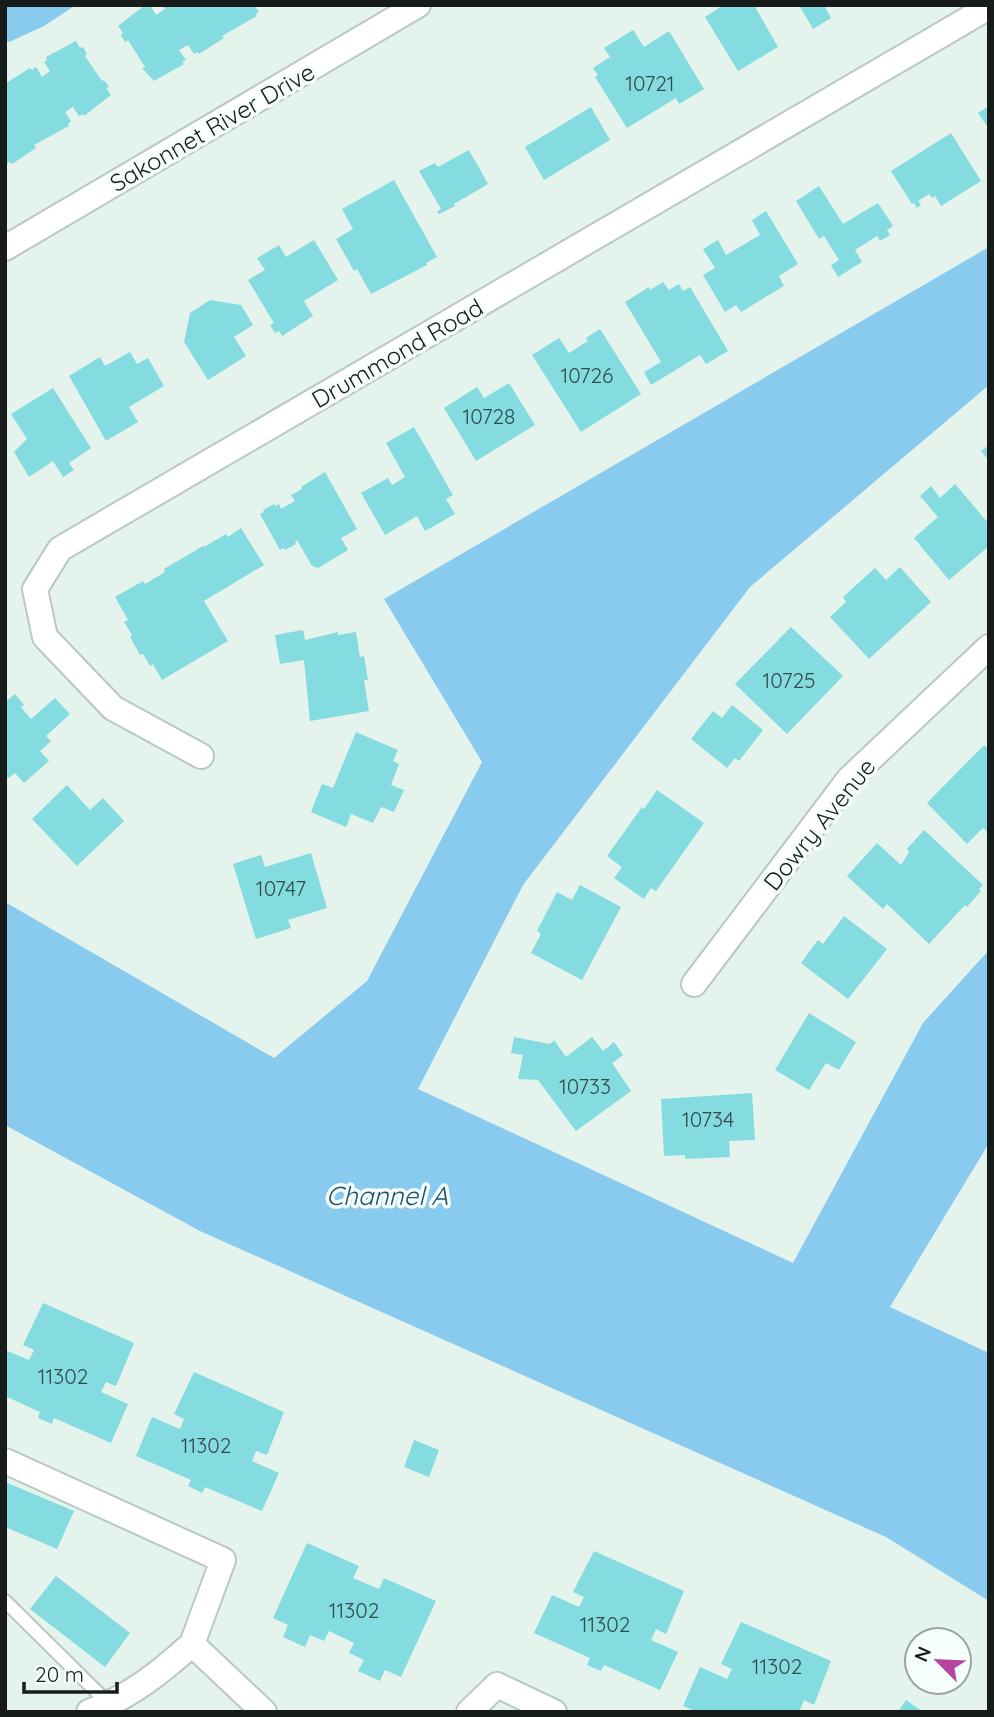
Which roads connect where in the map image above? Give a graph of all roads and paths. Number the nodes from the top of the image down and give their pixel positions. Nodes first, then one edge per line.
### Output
1 (418, 5) edge
2 (989, 7) edge
3 (5, 248) edge
4 (989, 647) edge
5 (201, 756) dead end
6 (694, 985) dead end
7 (5, 1461) edge
8 (5, 1601) edge
9 (192, 1644) junction
10 (99, 1708) edge
11 (264, 1712) edge
12 (469, 1712) edge
13 (554, 1712) edge

1 - 3 street, Sakonnet River Drive
2 - 5 street, Drummond Road
4 - 6 street, Dowry Avenue
7 - 9 street
8 - 10 lane
9 - 10 street
9 - 11 street
12 - 13 street

